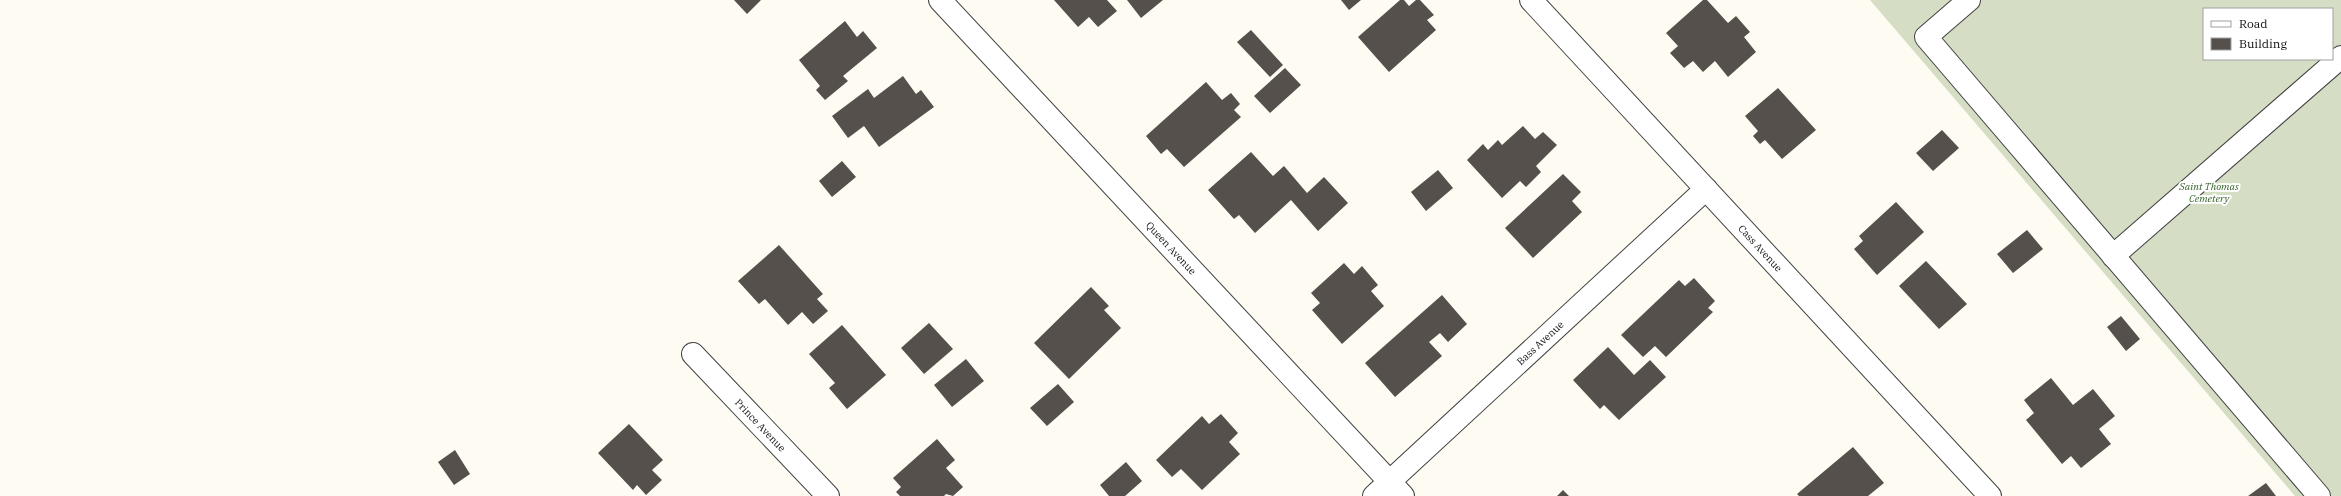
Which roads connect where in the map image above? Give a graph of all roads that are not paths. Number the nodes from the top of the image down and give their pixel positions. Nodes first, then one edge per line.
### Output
1 (940, 0) edge
2 (1531, 0) edge
3 (1969, 0) edge
4 (2341, 57) edge
5 (1706, 189) junction
6 (2113, 256) junction
7 (693, 354) dead end
8 (1397, 489) edge
9 (828, 496) edge
10 (1374, 496) edge
11 (1990, 496) edge
12 (2319, 496) edge

1 - 8 street, Queen Avenue
2 - 5 street, Cass Avenue
3 - 6 street
4 - 6 street
5 - 8 street, Bass Avenue
5 - 11 street, Cass Avenue
6 - 12 street
7 - 9 street, Prince Avenue
8 - 10 street, Bass Avenue

